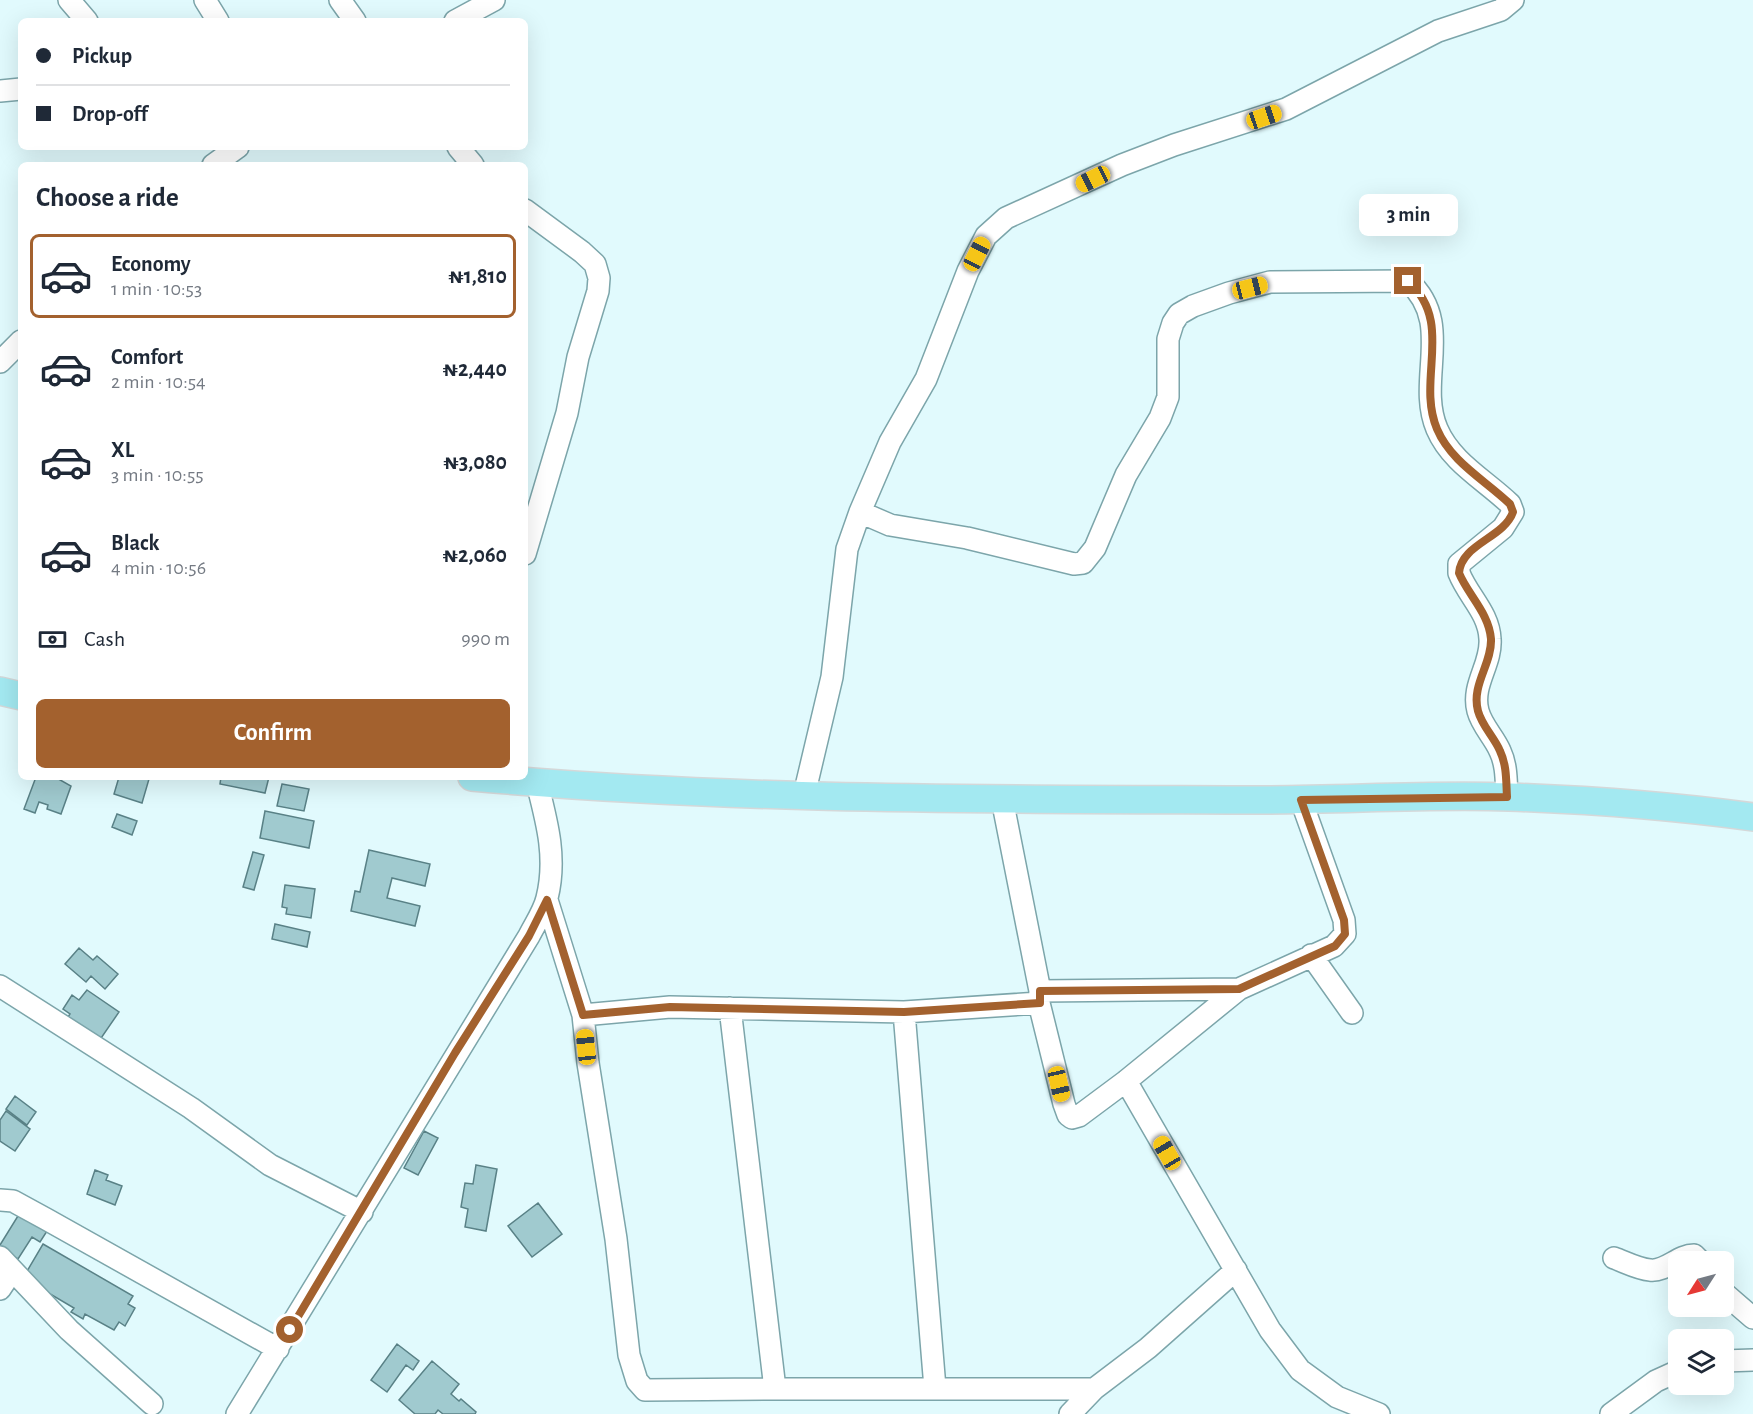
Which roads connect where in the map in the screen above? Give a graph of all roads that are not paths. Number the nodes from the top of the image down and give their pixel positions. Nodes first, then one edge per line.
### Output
1 (69, 0) edge
2 (205, 0) edge
3 (340, 0) edge
4 (494, 0) edge
5 (1513, 0) edge
6 (84, 18) edge
7 (217, 18) edge
8 (353, 18) edge
9 (461, 18) edge
10 (18, 89) edge
11 (0, 91) edge
12 (234, 150) edge
13 (460, 150) edge
14 (217, 162) edge
15 (470, 162) edge
16 (528, 212) edge
17 (18, 344) edge
18 (0, 362) edge
19 (860, 512) junction
20 (528, 544) edge
21 (0, 692) edge
22 (18, 695) edge
23 (515, 780) edge
24 (537, 783) junction
25 (804, 795) junction
26 (1507, 797) junction
27 (1002, 800) junction
28 (1301, 800) junction
29 (1753, 817) edge
30 (547, 900) junction
31 (1311, 955) junction
32 (0, 986) edge
33 (1239, 989) junction
34 (1040, 997) junction
35 (730, 1008) junction
36 (904, 1012) junction
37 (1352, 1012) dead end
38 (583, 1015) junction
39 (1126, 1082) junction
40 (0, 1200) edge
41 (362, 1212) junction
42 (1614, 1258) dead end
43 (1668, 1265) edge
44 (1236, 1270) junction
45 (4, 1272) edge
46 (1734, 1302) edge
47 (1753, 1318) edge
48 (278, 1349) junction
49 (1753, 1360) edge
50 (1734, 1361) edge
51 (1668, 1376) edge
52 (935, 1388) junction
53 (775, 1389) junction
54 (1094, 1389) junction
55 (152, 1404) dead end
56 (237, 1414) edge
57 (1070, 1414) edge
58 (1378, 1414) edge
59 (1611, 1414) edge

1 - 6 street
2 - 7 street
3 - 8 street
4 - 9 street
5 - 19 street
10 - 11 street
12 - 14 street
13 - 15 street
16 - 20 street
17 - 18 street
19 - 25 street
19 - 26 street
21 - 22 main road
23 - 24 main road
24 - 25 main road
24 - 30 street
25 - 27 main road
26 - 28 main road
26 - 29 main road
27 - 28 main road
27 - 34 street
28 - 31 street
30 - 38 street
30 - 41 street
31 - 33 street
31 - 37 street
32 - 41 street
33 - 34 street
33 - 39 street
34 - 36 street
34 - 39 street
35 - 36 street
35 - 38 street
35 - 53 street
36 - 52 street
38 - 53 street
39 - 44 street
40 - 48 street
41 - 48 street
42 - 43 street
44 - 54 street
44 - 58 street
45 - 55 street
46 - 47 street
48 - 56 street
49 - 50 street
51 - 59 street
52 - 53 street
52 - 54 street
54 - 57 street

